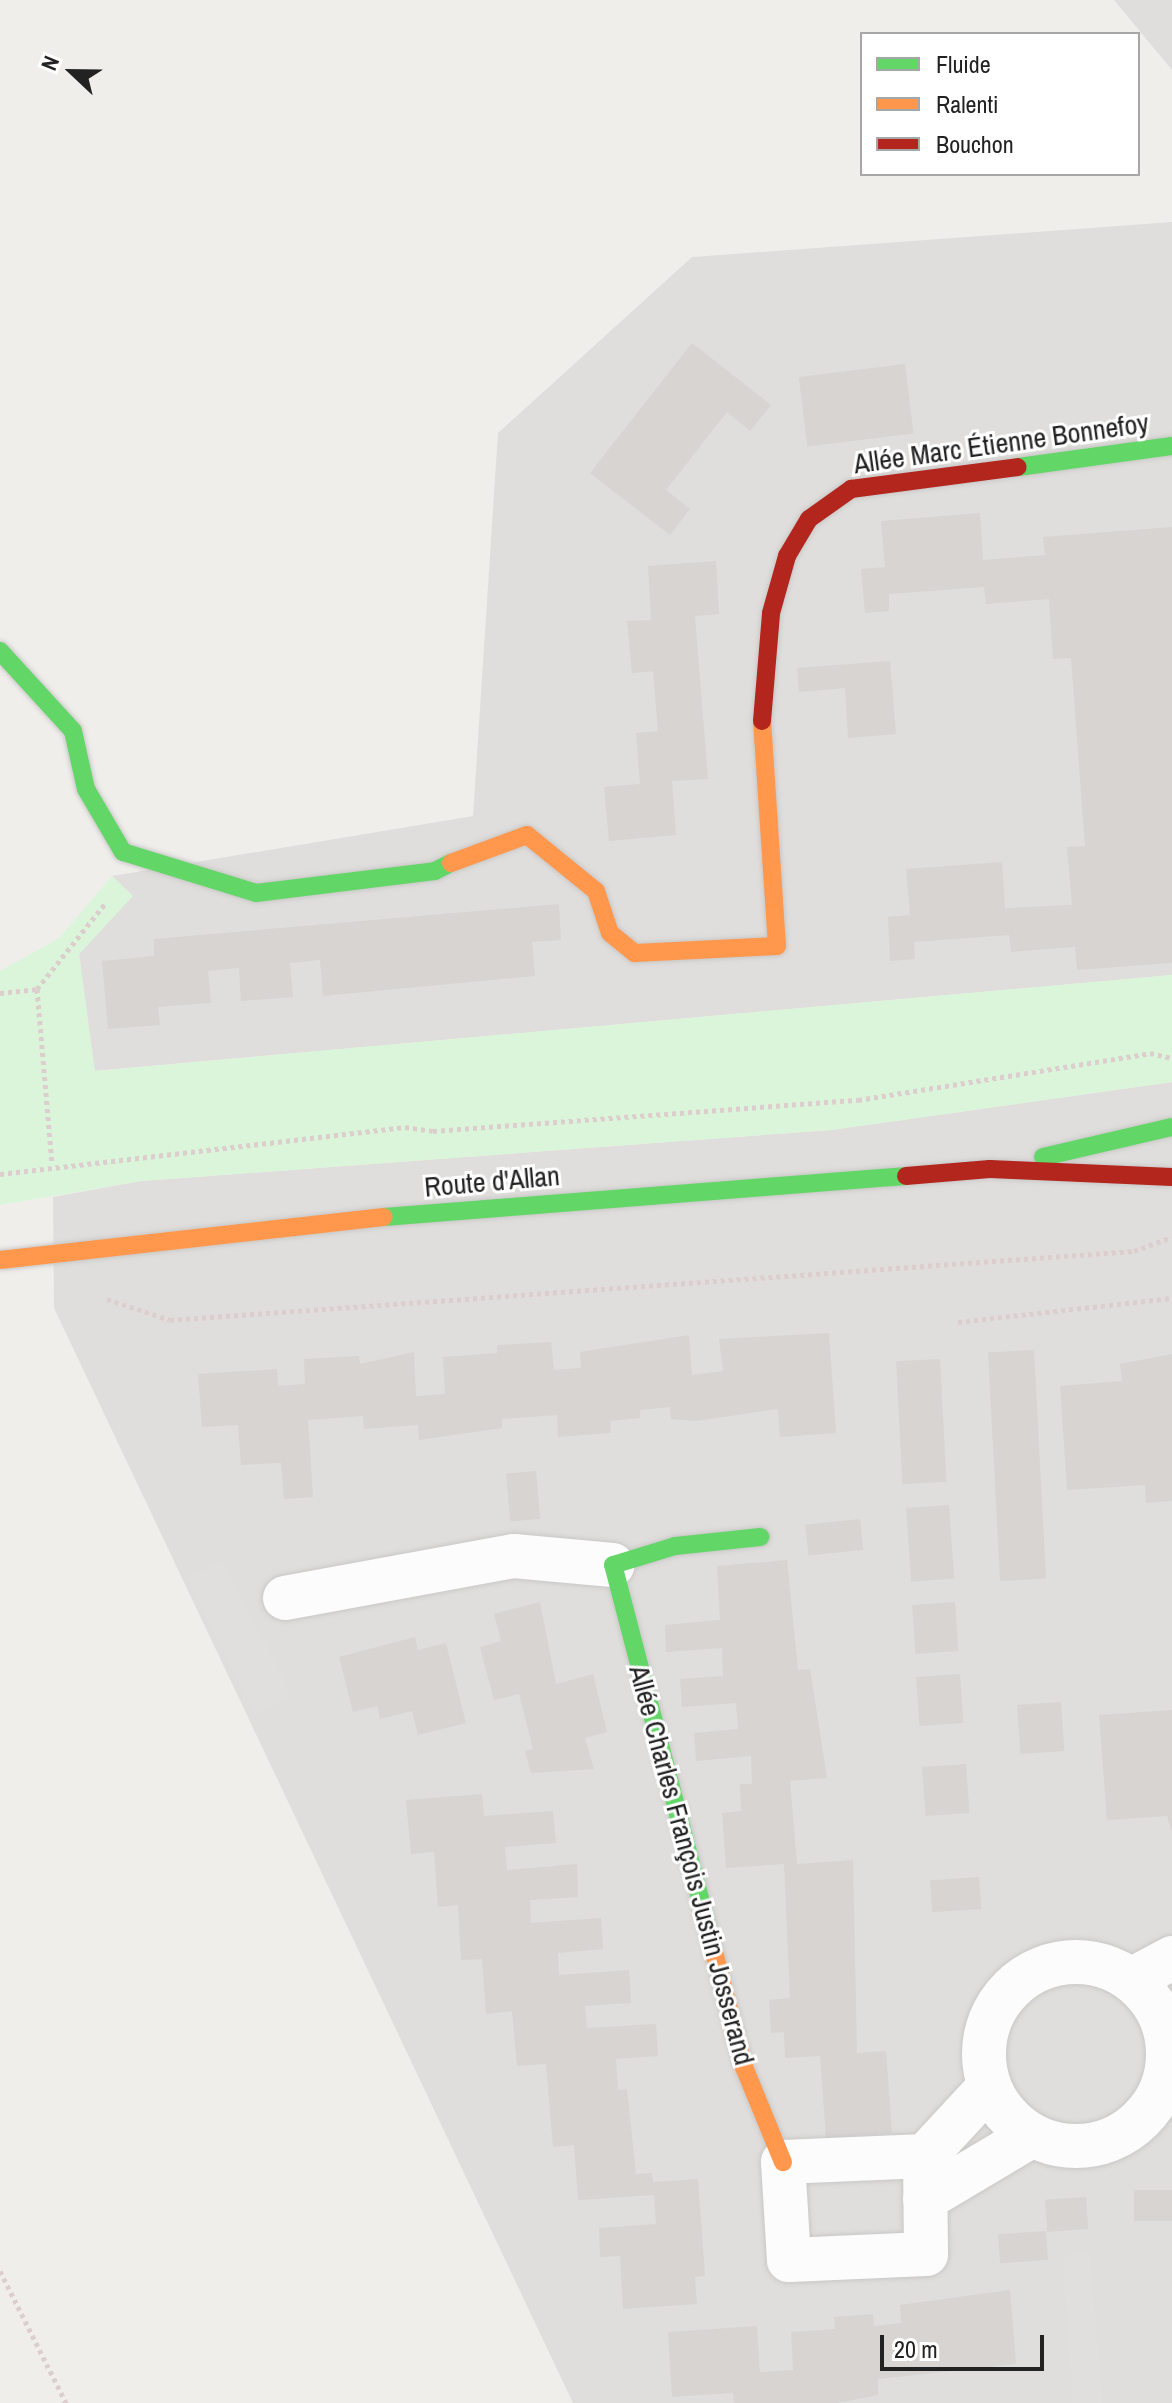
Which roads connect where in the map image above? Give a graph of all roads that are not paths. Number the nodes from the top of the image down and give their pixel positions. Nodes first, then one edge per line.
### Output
1 (1172, 446) edge
2 (0, 651) edge
3 (1172, 1127) edge
4 (990, 1169) junction
5 (1172, 1177) edge
6 (0, 1260) edge
7 (761, 1537) dead end
8 (613, 1565) junction
9 (285, 1598) dead end
10 (1172, 1958) edge
11 (1131, 1980) junction
12 (989, 2087) junction
13 (1031, 2136) junction
14 (925, 2156) junction
15 (783, 2162) junction
16 (925, 2199) junction

1 - 2 street, Allée Marc Étienne Bonnefoy
3 - 4 street, Route d'Allan
4 - 5 street, Route d'Allan
4 - 6 street, Route d'Allan
7 - 8 street
8 - 9 street
8 - 15 street, Allée Charles François Justin Josserand
10 - 11 street
11 - 12 street
11 - 13 street
12 - 13 street
12 - 14 street
13 - 16 street
14 - 15 street
14 - 16 street, Allée Charles François Justin Josserand
15 - 16 street, Allée Charles François Justin Josserand

